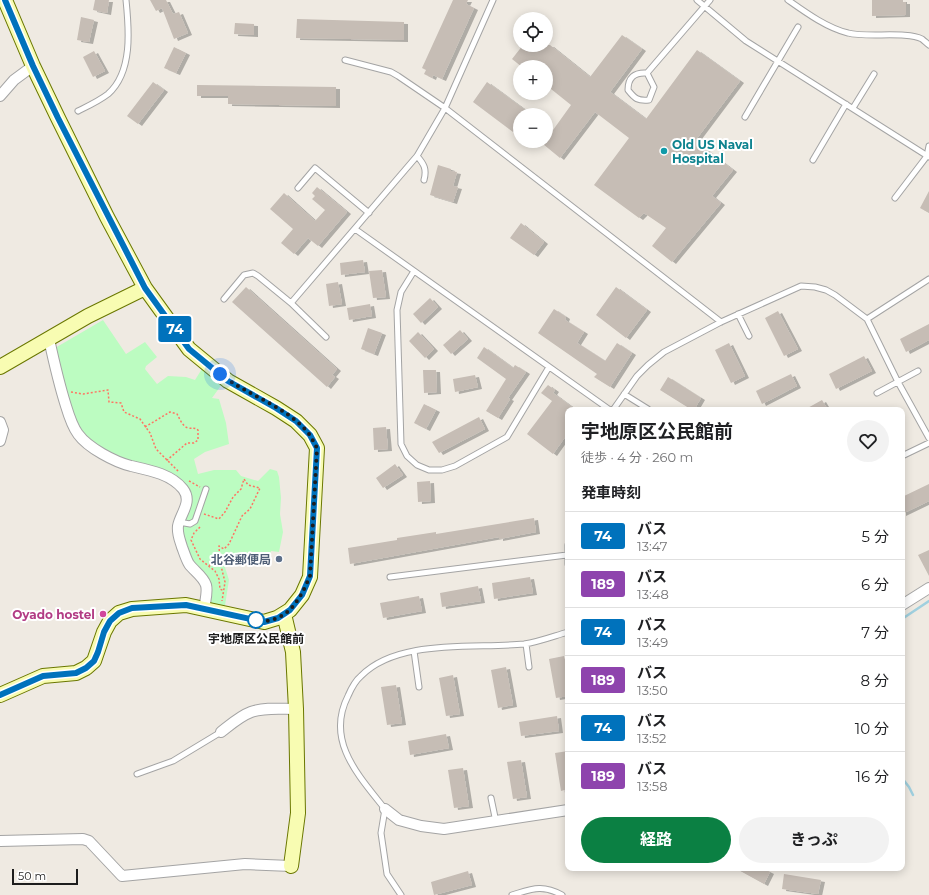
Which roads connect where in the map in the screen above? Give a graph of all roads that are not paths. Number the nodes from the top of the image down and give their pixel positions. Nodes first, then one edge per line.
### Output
1 (5, 0) edge
2 (126, 0) edge
3 (493, 0) edge
4 (697, 0) edge
5 (710, 0) edge
6 (788, 0) edge
7 (705, 7) junction
8 (798, 27) dead end
9 (929, 45) edge
10 (345, 60) dead end
11 (777, 60) junction
12 (33, 66) junction
13 (647, 73) junction
14 (874, 74) dead end
15 (0, 96) edge
16 (846, 104) junction
17 (444, 108) junction
18 (853, 108) junction
19 (78, 111) dead end
20 (745, 116) dead end
21 (929, 146) edge
22 (417, 156) junction
23 (928, 156) edge
24 (813, 160) dead end
25 (424, 180) dead end
26 (298, 188) dead end
27 (895, 198) dead end
28 (369, 213) junction
29 (355, 230) junction
30 (414, 271) junction
31 (929, 279) edge
32 (145, 288) junction
33 (224, 299) dead end
34 (291, 303) junction
35 (738, 314) junction
36 (867, 319) junction
37 (721, 322) junction
38 (749, 336) dead end
39 (326, 337) dead end
40 (49, 339) junction
41 (0, 367) edge
42 (549, 367) junction
43 (918, 371) dead end
44 (898, 382) junction
45 (877, 392) dead end
46 (624, 394) junction
47 (606, 407) edge
48 (615, 407) edge
49 (645, 407) edge
50 (0, 422) edge
51 (929, 438) edge
52 (0, 441) edge
53 (929, 443) edge
54 (905, 455) edge
55 (206, 489) road end
56 (179, 522) junction
57 (565, 555) edge
58 (390, 578) dead end
59 (929, 588) edge
60 (905, 604) edge
61 (204, 609) junction
62 (284, 614) junction
63 (565, 633) edge
64 (526, 644) junction
65 (414, 651) junction
66 (529, 667) dead end
67 (419, 687) dead end
68 (0, 695) edge
69 (296, 709) junction
70 (221, 732) joint
71 (137, 774) dead end
72 (491, 798) dead end
73 (385, 809) junction
74 (565, 810) edge
75 (496, 822) junction
76 (0, 841) edge
77 (292, 866) joint
78 (401, 895) edge
79 (512, 895) edge
80 (562, 895) edge

1 - 12 main road
2 - 19 lane
3 - 17 lane
4 - 7 lane
5 - 7 lane
6 - 9 lane
7 - 11 lane
7 - 13 lane
8 - 11 lane
10 - 17 lane
11 - 16 lane
11 - 20 lane
12 - 15 street
12 - 32 main road
13 - 13 lane
14 - 18 lane
16 - 18 lane
16 - 24 lane
17 - 22 lane
17 - 37 lane
18 - 23 lane
21 - 23 lane
22 - 25 lane
22 - 28 lane
23 - 27 lane
26 - 28 lane
28 - 29 lane
29 - 30 lane
29 - 34 lane
30 - 42 lane
30 - 42 lane
31 - 36 lane
32 - 40 main road
32 - 62 main road
33 - 34 lane
34 - 39 lane
35 - 36 lane
35 - 37 lane
35 - 38 lane
36 - 44 lane
37 - 46 lane
40 - 41 main road
40 - 56 street
42 - 47 lane
43 - 44 lane
44 - 45 lane
44 - 51 lane
46 - 48 lane
46 - 49 lane
50 - 52 street
53 - 54 lane
55 - 56 lane
56 - 61 street
57 - 58 lane
59 - 60 street
61 - 62 main road
61 - 68 main road
62 - 69 main road
63 - 64 lane
64 - 65 lane
64 - 66 lane
65 - 67 lane
65 - 73 lane
69 - 70 street
69 - 77 main road
70 - 71 lane
72 - 75 lane
73 - 75 street
73 - 78 lane
74 - 75 street
76 - 77 street
79 - 80 lane

